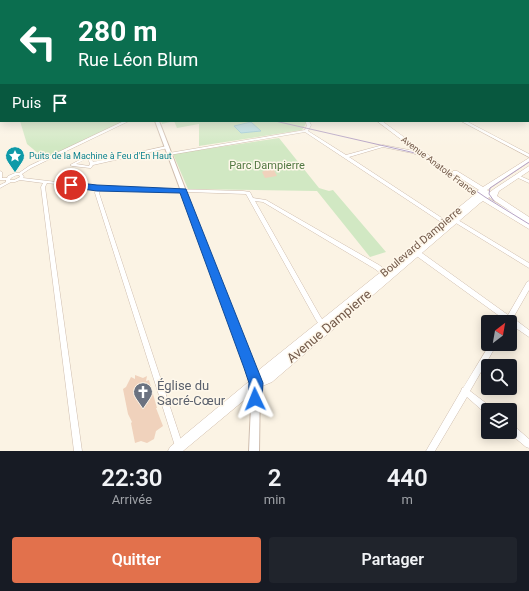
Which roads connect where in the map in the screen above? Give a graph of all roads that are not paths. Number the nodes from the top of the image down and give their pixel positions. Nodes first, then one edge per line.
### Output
1 (125, 122) edge
2 (157, 122) edge
3 (307, 122) edge
4 (380, 122) edge
5 (384, 122) edge
6 (465, 122) edge
7 (306, 131) junction
8 (167, 147) junction
9 (169, 154) junction
10 (529, 156) edge
11 (345, 157) junction
12 (430, 158) junction
13 (529, 160) edge
14 (92, 164) dead end
15 (529, 168) edge
16 (0, 172) edge
17 (517, 176) junction
18 (20, 177) junction
19 (0, 178) edge
20 (8, 180) junction
21 (46, 182) junction
22 (529, 182) edge
23 (0, 187) edge
24 (99, 188) junction
25 (183, 191) junction
26 (485, 193) junction
27 (251, 200) junction
28 (529, 220) edge
29 (450, 221) junction
30 (529, 226) edge
31 (415, 251) junction
32 (529, 266) edge
33 (387, 274) junction
34 (529, 284) edge
35 (501, 315) edge
36 (511, 315) edge
37 (325, 326) junction
38 (517, 326) edge
39 (529, 334) edge
40 (490, 351) edge
41 (256, 383) junction
42 (465, 391) junction
43 (481, 404) edge
44 (517, 434) edge
45 (529, 444) edge
46 (176, 449) edge
47 (78, 451) edge
48 (254, 451) edge
49 (430, 451) edge

1 - 18 street
2 - 8 street
3 - 7 street
4 - 12 main road, Avenue Anatole France
5 - 26 main road, Avenue Anatole France
6 - 10 street
7 - 9 street
7 - 11 street
8 - 9 street
8 - 14 street
9 - 25 street
11 - 12 street
11 - 29 street
12 - 26 main road, Avenue Anatole France
13 - 26 main road
15 - 17 main road
16 - 19 street
17 - 22 street
17 - 26 main road
18 - 20 street
18 - 21 street
19 - 20 street
20 - 23 street
21 - 24 street
21 - 47 street
24 - 25 street
24 - 46 street
25 - 27 street
25 - 41 street
26 - 28 main road
26 - 29 main road, Avenue Dampierre
26 - 30 main road
27 - 33 street
27 - 37 street
29 - 31 main road, Avenue Dampierre
29 - 32 street
31 - 33 main road, Avenue Dampierre
31 - 35 street
33 - 37 main road, Avenue Dampierre
34 - 36 street
37 - 41 main road, Avenue Dampierre
38 - 39 street
40 - 42 street
41 - 46 main road, Avenue Dampierre
41 - 48 street
42 - 43 street
42 - 49 street
44 - 45 street

